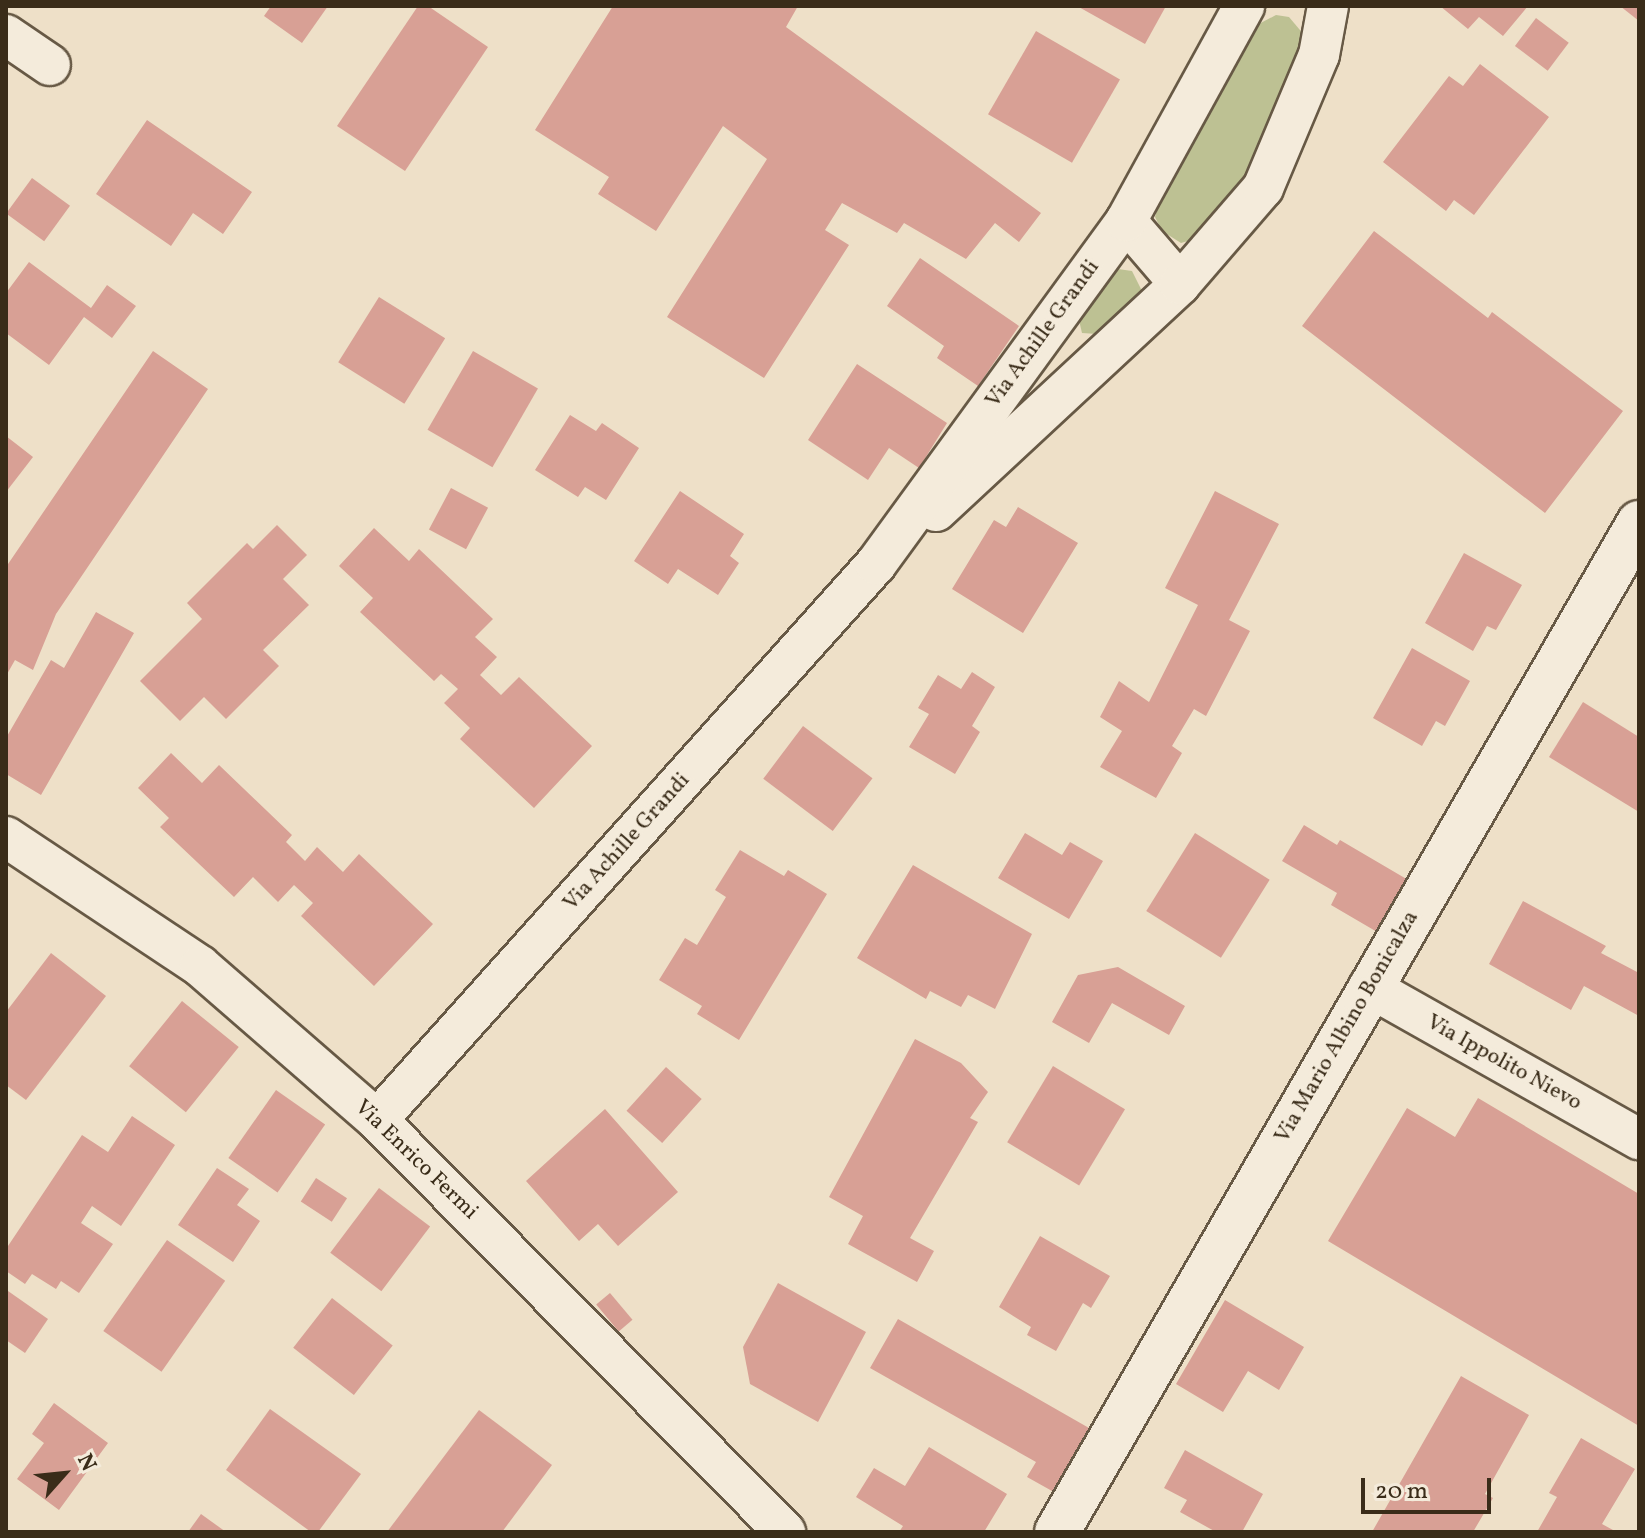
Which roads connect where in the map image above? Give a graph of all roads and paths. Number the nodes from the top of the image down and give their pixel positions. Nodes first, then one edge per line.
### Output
1 (1244, 6) edge
2 (1328, 6) edge
3 (6, 35) edge
4 (50, 65) dead end
5 (1126, 221) junction
6 (1180, 284) junction
7 (1639, 523) edge
8 (876, 564) junction
9 (6, 837) edge
10 (1369, 987) junction
11 (377, 1120) junction
12 (1639, 1139) edge
13 (785, 1532) edge
14 (1057, 1532) edge

1 - 5 street, Via Achille Grandi
2 - 6 street, Via Achille Grandi
3 - 4 street
5 - 6 street
5 - 8 street, Via Achille Grandi
6 - 8 street, Via Achille Grandi
7 - 10 main road, Via Mario Albino Bonicalza
8 - 11 street, Via Achille Grandi
9 - 11 street, Via Enrico Fermi
10 - 12 street, Via Ippolito Nievo
10 - 14 main road, Via Mario Albino Bonicalza
11 - 13 street, Via Enrico Fermi

